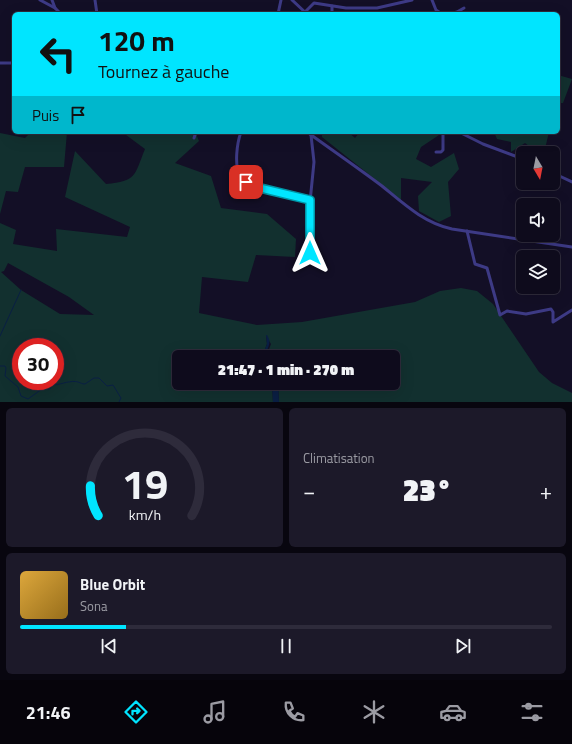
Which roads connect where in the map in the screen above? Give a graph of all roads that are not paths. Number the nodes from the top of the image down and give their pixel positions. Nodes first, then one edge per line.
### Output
1 (40, 0) edge
2 (52, 0) edge
3 (95, 0) edge
4 (281, 0) edge
5 (292, 0) edge
6 (412, 0) edge
7 (432, 0) edge
8 (332, 6) junction
9 (55, 8) junction
10 (464, 8) dead end
11 (59, 12) edge
12 (97, 12) edge
13 (278, 12) edge
14 (305, 12) edge
15 (307, 12) edge
16 (332, 12) edge
17 (439, 12) edge
18 (457, 12) edge
19 (12, 62) edge
20 (0, 63) edge
21 (195, 134) edge
22 (241, 134) edge
23 (443, 134) edge
24 (463, 134) edge
25 (311, 135) joint
26 (194, 138) dead end
27 (436, 152) dead end
28 (516, 156) edge
29 (560, 176) edge
30 (572, 182) edge
31 (310, 200) junction
32 (467, 231) junction
33 (572, 247) edge
34 (310, 253) dead end
35 (572, 310) edge

1 - 9 street
2 - 9 street
3 - 12 street
4 - 13 street
5 - 14 street
6 - 8 street
7 - 17 street
8 - 15 street
8 - 16 street
9 - 11 street
10 - 18 street
19 - 20 street
21 - 26 street
22 - 31 street
23 - 27 street
24 - 28 street
25 - 31 street
25 - 32 street
29 - 30 street
31 - 34 street
32 - 33 street
32 - 35 street

